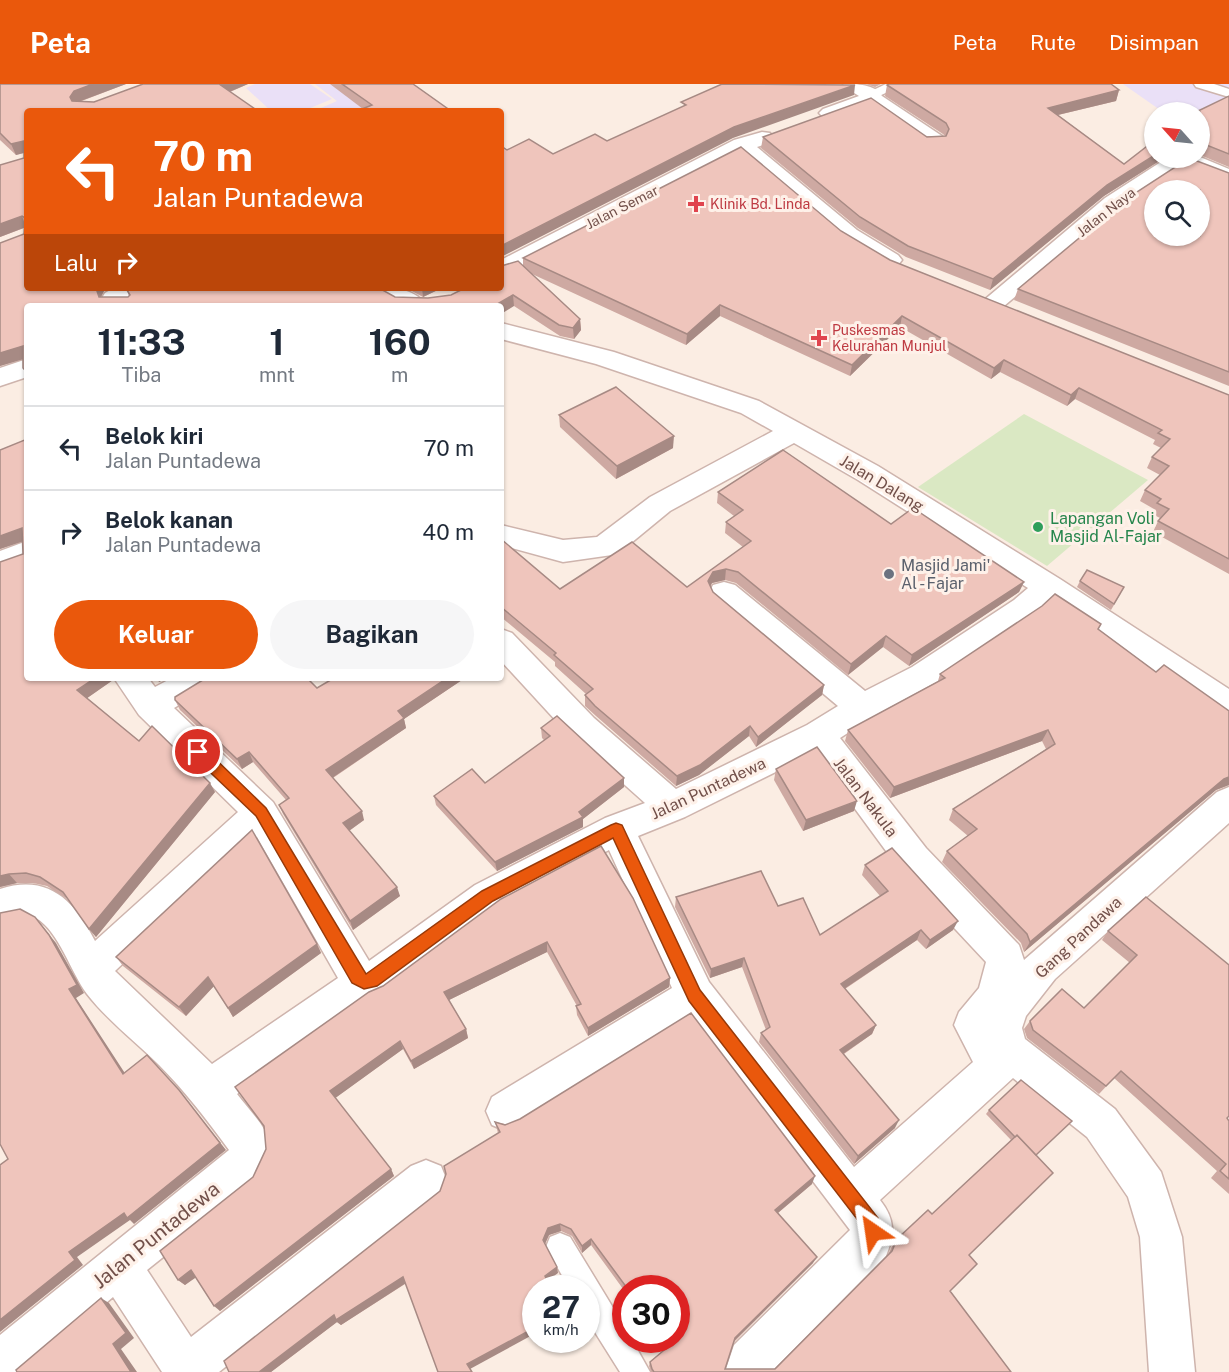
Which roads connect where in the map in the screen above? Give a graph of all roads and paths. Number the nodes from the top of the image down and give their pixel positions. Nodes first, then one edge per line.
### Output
1 (898, 84) edge
2 (1201, 84) edge
3 (865, 92) edge
4 (1229, 93) edge
5 (807, 122) edge
6 (786, 129) edge
7 (934, 141) edge
8 (742, 145) junction
9 (1229, 177) edge
10 (504, 268) edge
11 (908, 268) edge
12 (127, 291) edge
13 (392, 291) edge
14 (994, 302) edge
15 (116, 303) edge
16 (425, 303) edge
17 (504, 332) edge
18 (24, 369) edge
19 (0, 378) edge
20 (793, 432) junction
21 (504, 536) edge
22 (24, 553) edge
23 (0, 564) edge
24 (1049, 587) junction
25 (724, 593) dead end
26 (504, 645) edge
27 (132, 681) edge
28 (193, 681) edge
29 (151, 706) junction
30 (1229, 706) edge
31 (862, 707) junction
32 (819, 735) junction
33 (1229, 802) edge
34 (673, 807) junction
35 (261, 812) junction
36 (616, 829) junction
37 (0, 904) edge
38 (91, 969) junction
39 (364, 982) junction
40 (695, 995) junction
41 (209, 1090) junction
42 (506, 1111) dead end
43 (426, 1181) dead end
44 (850, 1198) junction
45 (560, 1247) dead end
46 (118, 1265) junction
47 (577, 1275) edge
48 (600, 1313) edge
49 (0, 1364) edge
50 (188, 1371) edge
51 (636, 1372) edge
52 (748, 1372) edge
53 (1172, 1372) edge

1 - 3 lane
2 - 4 lane
3 - 5 street
3 - 7 street
6 - 8 street, Jalan Semar
8 - 10 street, Jalan Semar
8 - 11 street
9 - 14 street, Jalan Naya
12 - 15 street
13 - 16 street
17 - 20 street, Jalan Dalang
18 - 19 street
20 - 21 street
20 - 24 street, Jalan Dalang
22 - 23 street
24 - 30 street, Jalan Dalang
24 - 31 street, Jalan Puntadewa
25 - 31 street
26 - 34 street
27 - 29 street
28 - 29 street
29 - 35 street
31 - 32 street, Jalan Puntadewa
32 - 34 street, Jalan Puntadewa
32 - 44 street, Jalan Nakula
33 - 53 street, Gang Pandawa
34 - 36 street, Jalan Puntadewa
35 - 38 street
35 - 39 street
36 - 39 street, Jalan Puntadewa
36 - 40 street
37 - 38 street, Jalan Puntadewa
38 - 41 street, Jalan Puntadewa
39 - 41 street, Jalan Puntadewa
40 - 42 street
40 - 44 street
41 - 46 street, Jalan Puntadewa
43 - 50 street
44 - 52 street
45 - 47 lane
46 - 49 street, Jalan Puntadewa
46 - 50 street
48 - 51 lane

